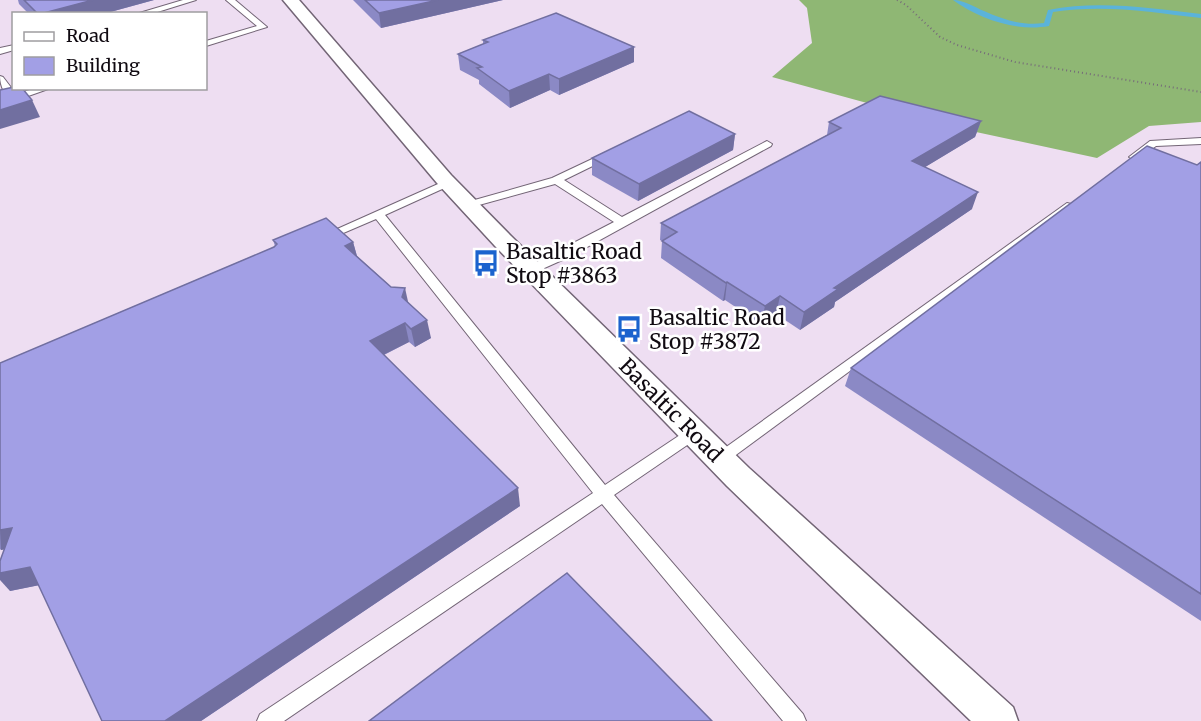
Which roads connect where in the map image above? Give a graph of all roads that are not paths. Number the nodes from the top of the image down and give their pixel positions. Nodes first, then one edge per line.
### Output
1 (192, 0) edge
2 (230, 0) edge
3 (291, 0) edge
4 (148, 12) edge
5 (207, 44) edge
6 (0, 79) edge
7 (40, 90) edge
8 (1201, 141) edge
9 (767, 144) dead end
10 (619, 150) edge
11 (1125, 164) edge
12 (556, 180) junction
13 (447, 183) junction
14 (1078, 198) edge
15 (468, 205) junction
16 (378, 214) junction
17 (622, 222) junction
18 (313, 242) edge
19 (531, 270) junction
20 (694, 433) junction
21 (720, 459) junction
22 (603, 495) junction
23 (267, 721) edge
24 (796, 721) edge
25 (999, 721) edge

1 - 4 lane
2 - 5 lane
3 - 13 street, Basaltic Road
6 - 7 lane
8 - 11 lane
9 - 17 lane
10 - 12 lane
12 - 15 lane
12 - 17 lane
13 - 15 street, Basaltic Road
13 - 16 lane
14 - 21 lane
15 - 19 street, Basaltic Road
16 - 18 lane
16 - 22 lane
17 - 19 lane
19 - 20 street, Basaltic Road
20 - 21 street, Basaltic Road
20 - 22 lane
21 - 25 street, Basaltic Road
22 - 23 lane
22 - 24 lane

